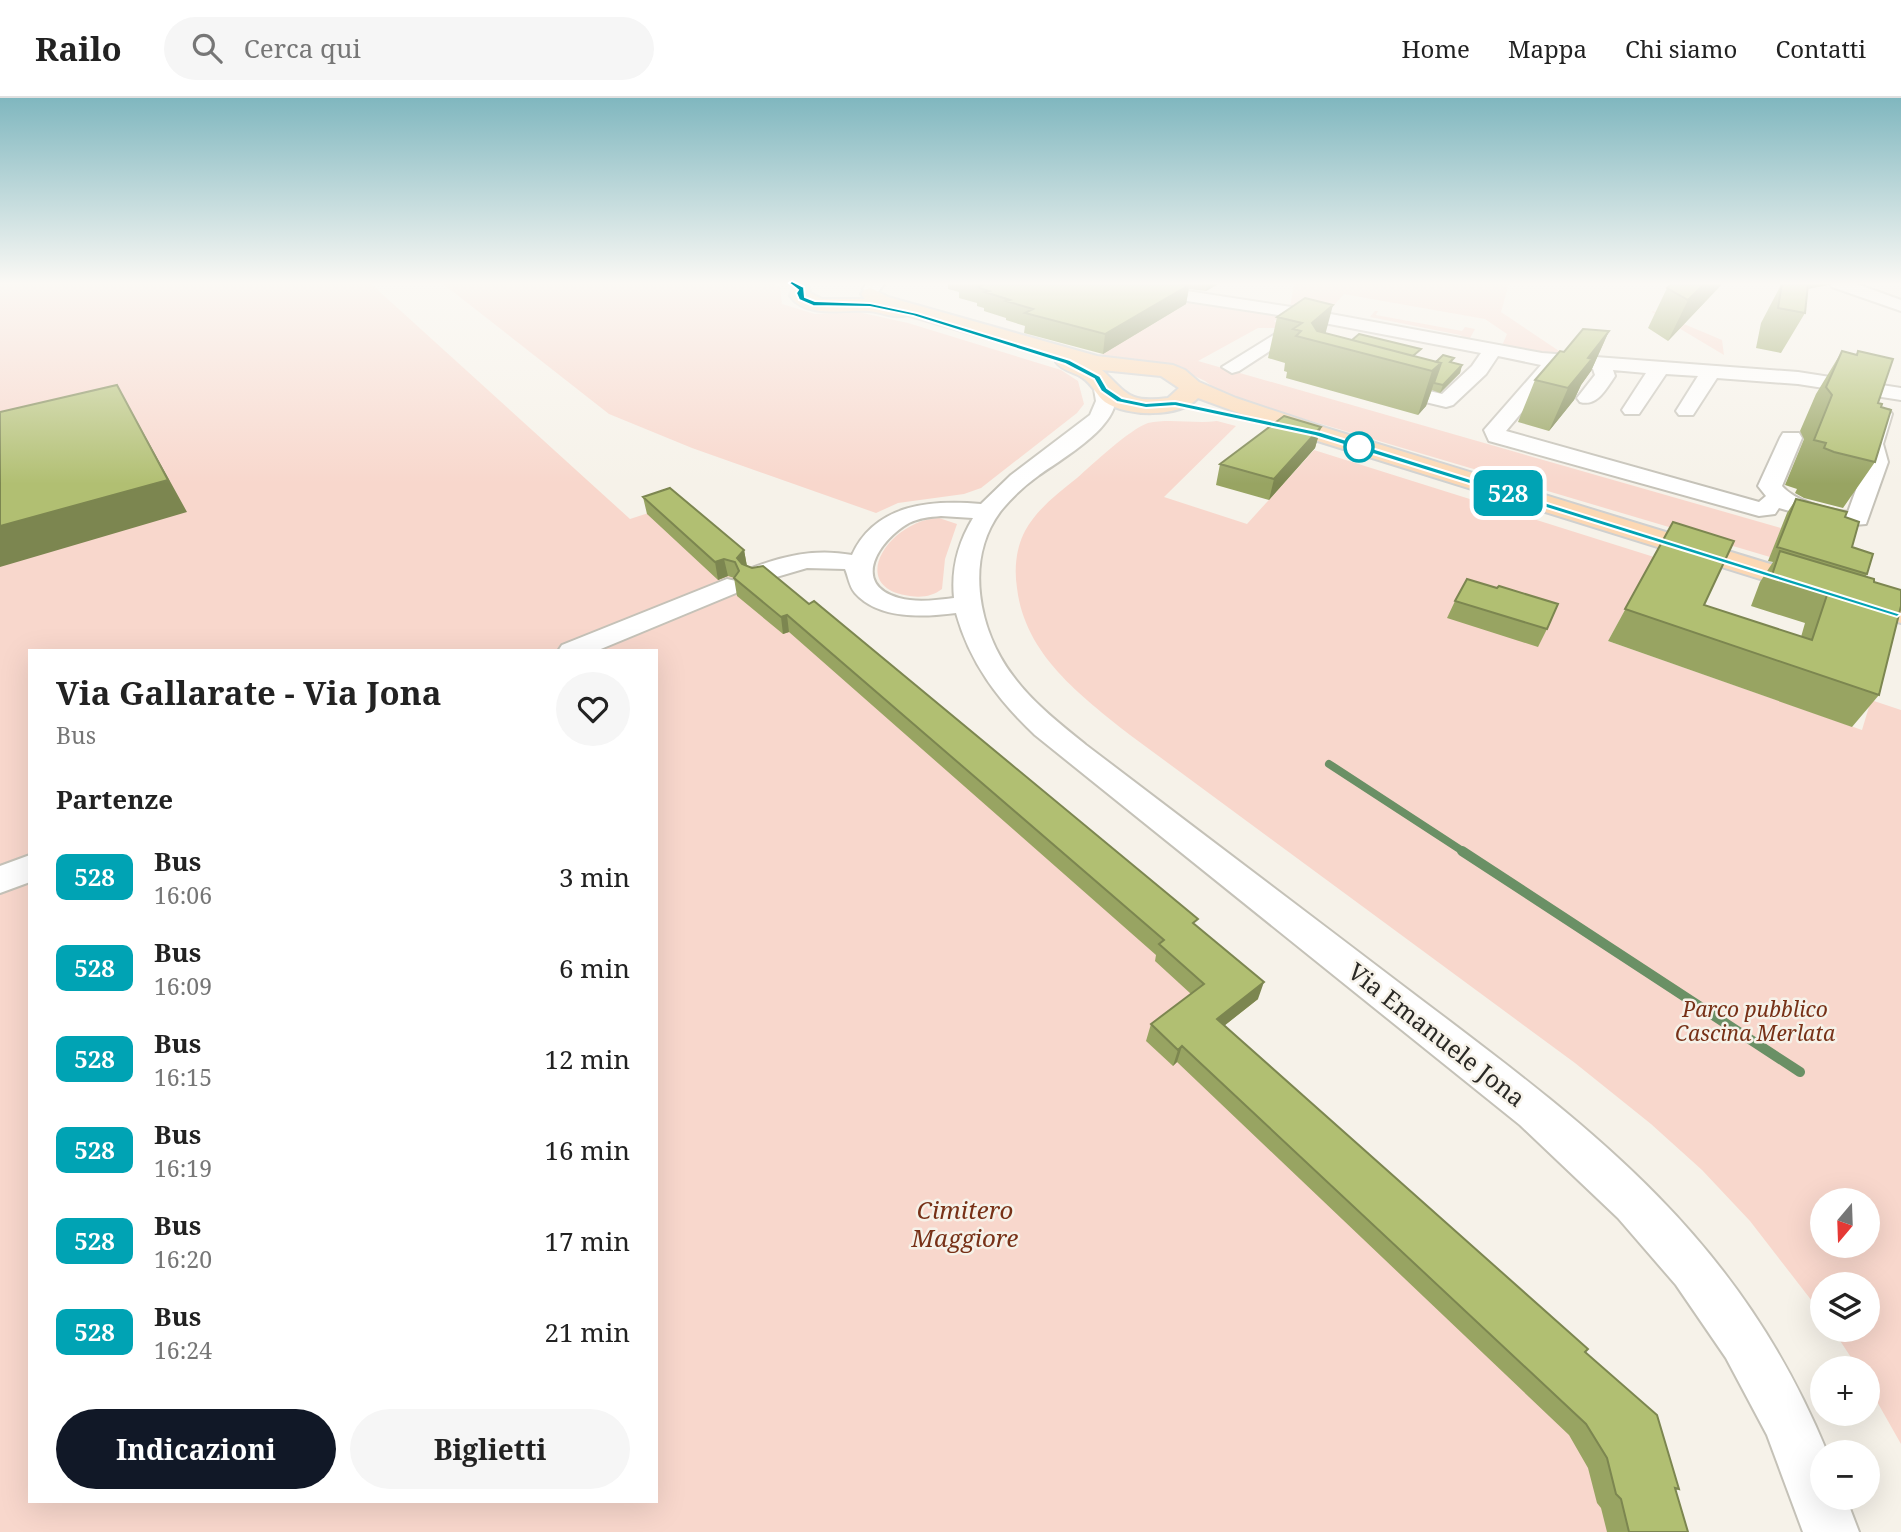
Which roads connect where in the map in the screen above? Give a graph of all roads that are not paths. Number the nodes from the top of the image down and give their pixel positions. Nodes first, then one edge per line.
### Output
1 (1029, 350) edge
2 (1050, 350) edge
3 (1256, 350) edge
4 (1485, 350) edge
5 (1492, 351) junction
6 (1556, 360) junction
7 (1602, 364) junction
8 (1232, 367) dead end
9 (1655, 367) junction
10 (1135, 368) junction
11 (1418, 371) edge
12 (1708, 376) dead end
13 (1366, 381) edge
14 (1104, 386) junction
15 (1398, 390) junction
16 (1895, 393) edge
17 (1587, 398) edge
18 (1173, 399) junction
19 (1632, 410) dead end
20 (1686, 411) dead end
21 (1080, 435) junction
22 (1791, 438) dead end
23 (1800, 507) junction
24 (988, 512) junction
25 (860, 564) junction
26 (756, 575) edge
27 (727, 587) dead end
28 (967, 604) junction
29 (1901, 614) edge
30 (577, 649) edge
31 (28, 869) edge
32 (0, 880) edge
33 (1831, 1532) edge

1 - 14 main road
2 - 10 main road
3 - 8 street
4 - 5 street
5 - 6 street
5 - 15 street
6 - 7 street
6 - 23 street
7 - 9 street
7 - 17 street
9 - 16 street
9 - 19 street
10 - 14 main road
10 - 18 main road
11 - 15 street
12 - 20 street
13 - 15 street
14 - 18 main road
14 - 21 street, Via Emanuele Jona
16 - 23 street
18 - 21 street, Via Emanuele Jona
18 - 29 main road
21 - 24 street, Via Emanuele Jona
22 - 23 street
24 - 25 street
24 - 28 street, Via Emanuele Jona
25 - 26 street
25 - 28 street
27 - 30 street
28 - 33 street, Via Emanuele Jona
31 - 32 street

